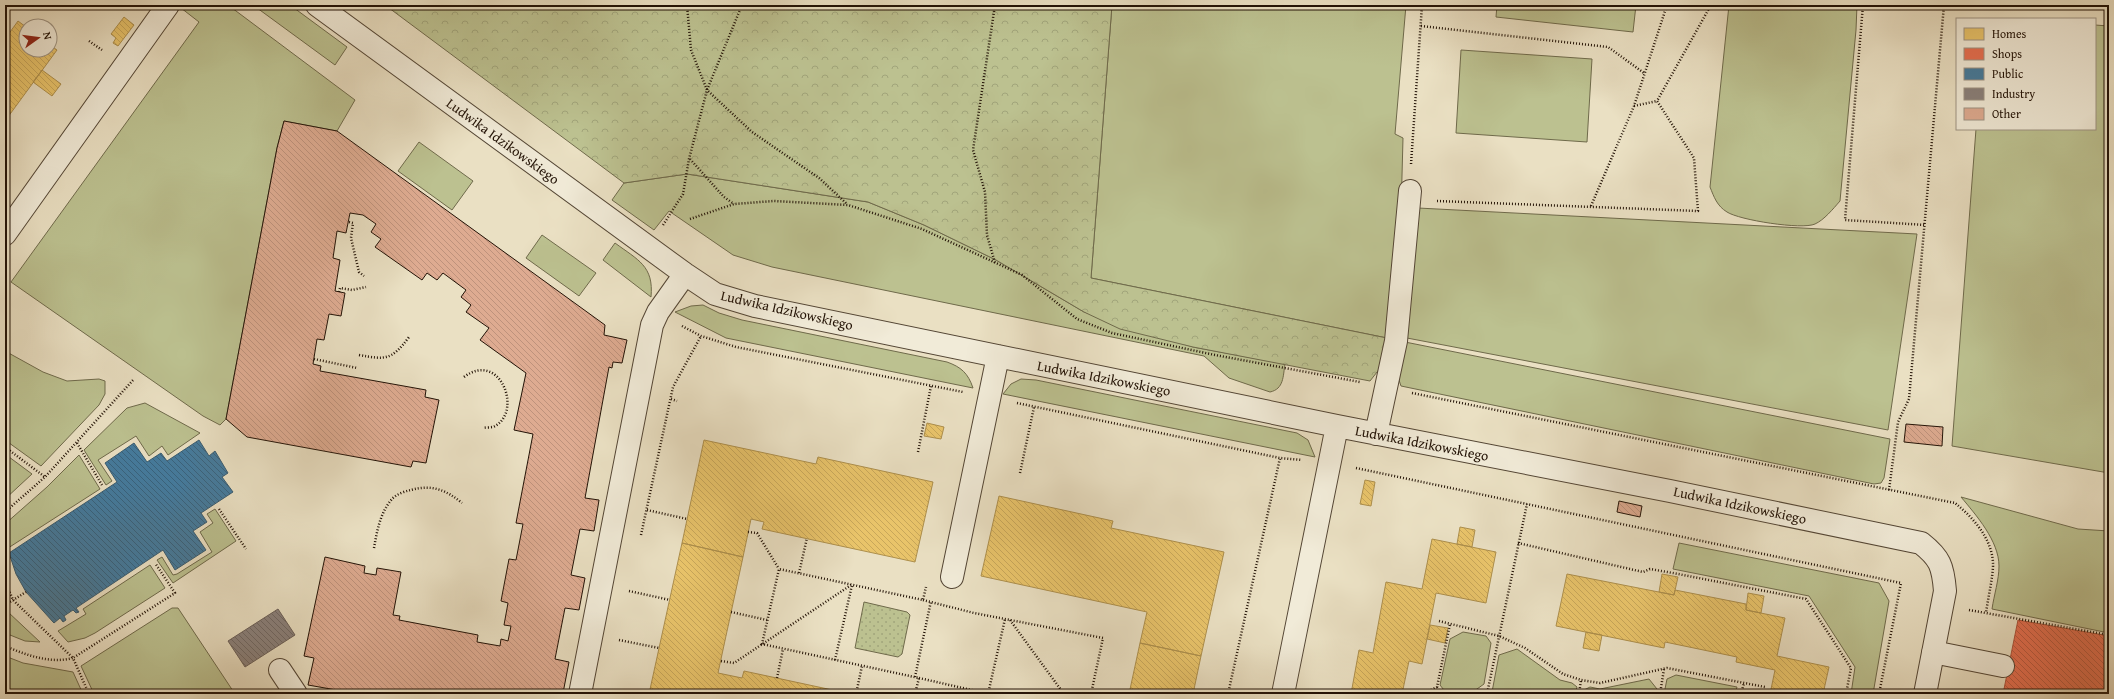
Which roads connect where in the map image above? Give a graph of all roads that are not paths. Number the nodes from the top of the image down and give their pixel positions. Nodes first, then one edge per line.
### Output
1 (168, 5) edge
2 (317, 5) edge
3 (1410, 191) road end
4 (5, 234) edge
5 (684, 274) junction
6 (998, 356) junction
7 (1337, 426) junction
8 (1376, 434) junction
9 (952, 577) dead end
10 (1933, 652) junction
11 (2003, 666) dead end
12 (280, 670) dead end
13 (296, 694) edge
14 (580, 694) edge
15 (1283, 694) edge
16 (1924, 694) edge

1 - 4 street
2 - 5 street, Ludwika Idzikowskiego
3 - 8 street
5 - 6 street, Ludwika Idzikowskiego
5 - 14 street
6 - 7 street, Ludwika Idzikowskiego
6 - 9 street
7 - 8 street, Ludwika Idzikowskiego
7 - 15 street
8 - 10 street, Ludwika Idzikowskiego
10 - 11 street
10 - 16 street, Ludwika Idzikowskiego
12 - 13 street

